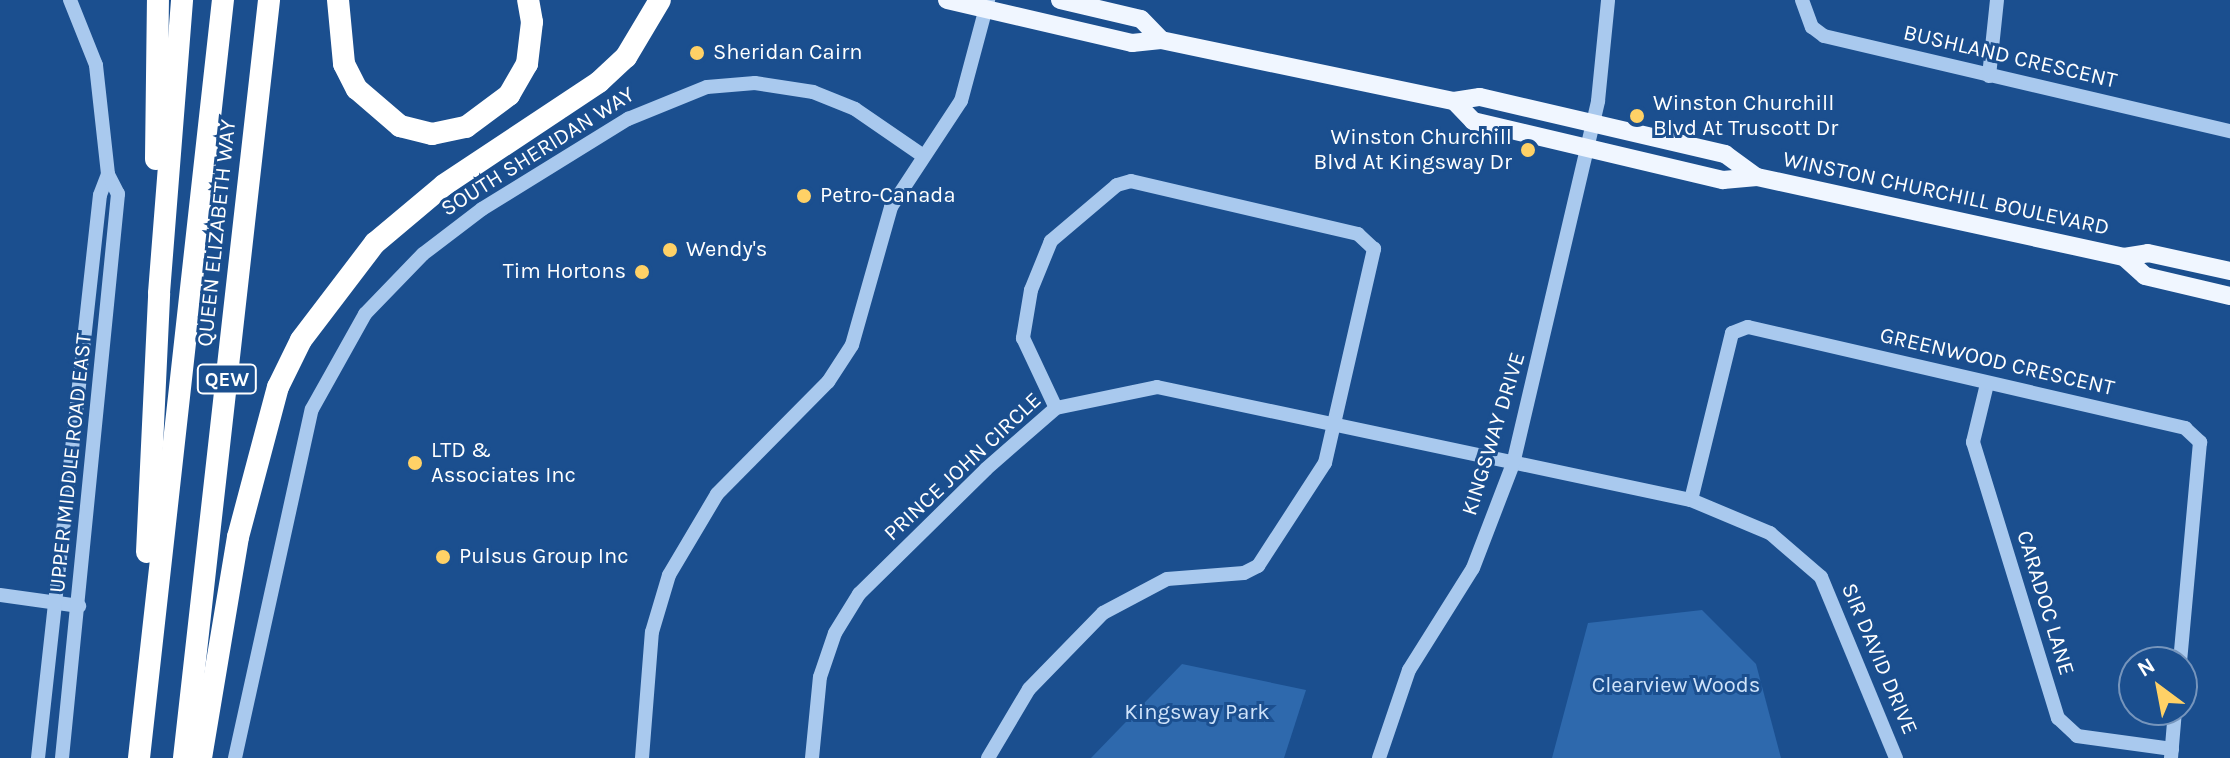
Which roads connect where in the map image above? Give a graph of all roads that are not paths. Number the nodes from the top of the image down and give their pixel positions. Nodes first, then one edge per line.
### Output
1 (70, 0) edge
2 (158, 0) edge
3 (182, 0) edge
4 (223, 0) edge
5 (269, 0) edge
6 (338, 0) edge
7 (528, 0) edge
8 (660, 0) edge
9 (947, 0) edge
10 (1060, 0) edge
11 (1608, 0) edge
12 (1802, 0) edge
13 (1997, 0) edge
14 (987, 5) edge
15 (1161, 40) junction
16 (1989, 76) junction
17 (1454, 101) junction
18 (1593, 123) junction
19 (2230, 131) edge
20 (1587, 148) junction
21 (922, 155) junction
22 (108, 174) junction
23 (1757, 177) junction
24 (2124, 257) junction
25 (2230, 271) edge
26 (159, 293) junction
27 (2230, 296) edge
28 (1987, 384) junction
29 (1056, 408) junction
30 (1337, 422) junction
31 (1513, 464) junction
32 (1691, 500) junction
33 (0, 595) edge
34 (56, 604) junction
35 (79, 606) junction
36 (2181, 646) edge
37 (150, 657) junction
38 (2174, 726) edge
39 (2172, 753) edge
40 (38, 758) edge
41 (62, 758) edge
42 (139, 758) edge
43 (184, 758) edge
44 (201, 758) edge
45 (235, 758) edge
46 (642, 758) edge
47 (812, 758) edge
48 (988, 758) edge
49 (1379, 758) edge
50 (1896, 758) edge

1 - 22 street, UPPER MIDDLE ROAD EAST
2 - 26 highway
3 - 26 highway
4 - 37 highway, QUEEN ELIZABETH WAY / QEW
5 - 43 highway, QUEEN ELIZABETH WAY / QEW
6 - 7 highway
8 - 44 highway
9 - 14 main road, WINSTON CHURCHILL BOULEVARD
10 - 15 main road, WINSTON CHURCHILL BOULEVARD
11 - 18 street, KINGSWAY DRIVE
12 - 16 street, BUSHLAND CRESCENT
13 - 16 street
14 - 15 main road, WINSTON CHURCHILL BOULEVARD
14 - 21 street
15 - 17 main road, WINSTON CHURCHILL BOULEVARD
16 - 19 street, BUSHLAND CRESCENT
17 - 18 main road, WINSTON CHURCHILL BOULEVARD
17 - 20 main road, WINSTON CHURCHILL BOULEVARD
18 - 20 street, KINGSWAY DRIVE
18 - 23 main road, WINSTON CHURCHILL BOULEVARD
20 - 23 main road, WINSTON CHURCHILL BOULEVARD
20 - 31 street, KINGSWAY DRIVE
21 - 45 street, SOUTH SHERIDAN WAY
21 - 46 street
22 - 34 street, UPPER MIDDLE ROAD EAST
22 - 35 street, UPPER MIDDLE ROAD EAST
23 - 24 main road, WINSTON CHURCHILL BOULEVARD
24 - 25 main road, WINSTON CHURCHILL BOULEVARD
24 - 27 main road, WINSTON CHURCHILL BOULEVARD
26 - 37 highway
28 - 32 street, GREENWOOD CRESCENT
28 - 36 street, GREENWOOD CRESCENT
28 - 39 street, CARADOC LANE
29 - 30 street, PRINCE JOHN CIRCLE
29 - 30 street
29 - 47 street, PRINCE JOHN CIRCLE
30 - 31 street, PRINCE JOHN CIRCLE
30 - 48 street
31 - 32 street, SIR DAVID DRIVE
31 - 49 street, KINGSWAY DRIVE
32 - 50 street, SIR DAVID DRIVE
33 - 34 street
34 - 35 street
34 - 40 street, UPPER MIDDLE ROAD EAST
35 - 41 street, UPPER MIDDLE ROAD EAST
37 - 42 highway, QUEEN ELIZABETH WAY / QEW
38 - 39 street

